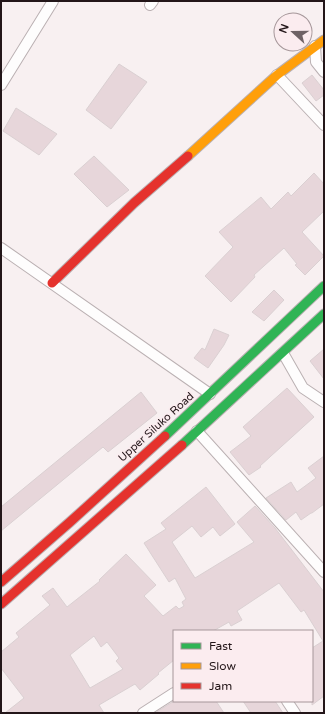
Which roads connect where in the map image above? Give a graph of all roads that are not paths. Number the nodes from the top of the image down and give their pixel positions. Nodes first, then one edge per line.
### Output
1 (53, 1) edge
2 (324, 40) edge
3 (315, 46) junction
4 (324, 72) edge
5 (277, 75) junction
6 (1, 85) edge
7 (324, 125) edge
8 (1, 248) edge
9 (52, 283) junction
10 (324, 286) edge
11 (324, 314) edge
12 (283, 353) junction
13 (210, 394) junction
14 (324, 402) edge
15 (197, 431) junction
16 (324, 572) edge
17 (1, 582) edge
18 (1, 604) edge
19 (173, 694) edge
20 (288, 702) edge
21 (143, 713) edge
22 (295, 713) edge

1 - 6 street
2 - 3 main road
3 - 4 street
3 - 5 main road
5 - 7 street
5 - 9 main road
8 - 9 street
9 - 13 street
10 - 13 main road, Upper Siluko Road
11 - 12 main road
12 - 14 street
12 - 15 main road
13 - 17 main road, Upper Siluko Road
15 - 16 street
15 - 18 main road
19 - 21 street
20 - 22 street

